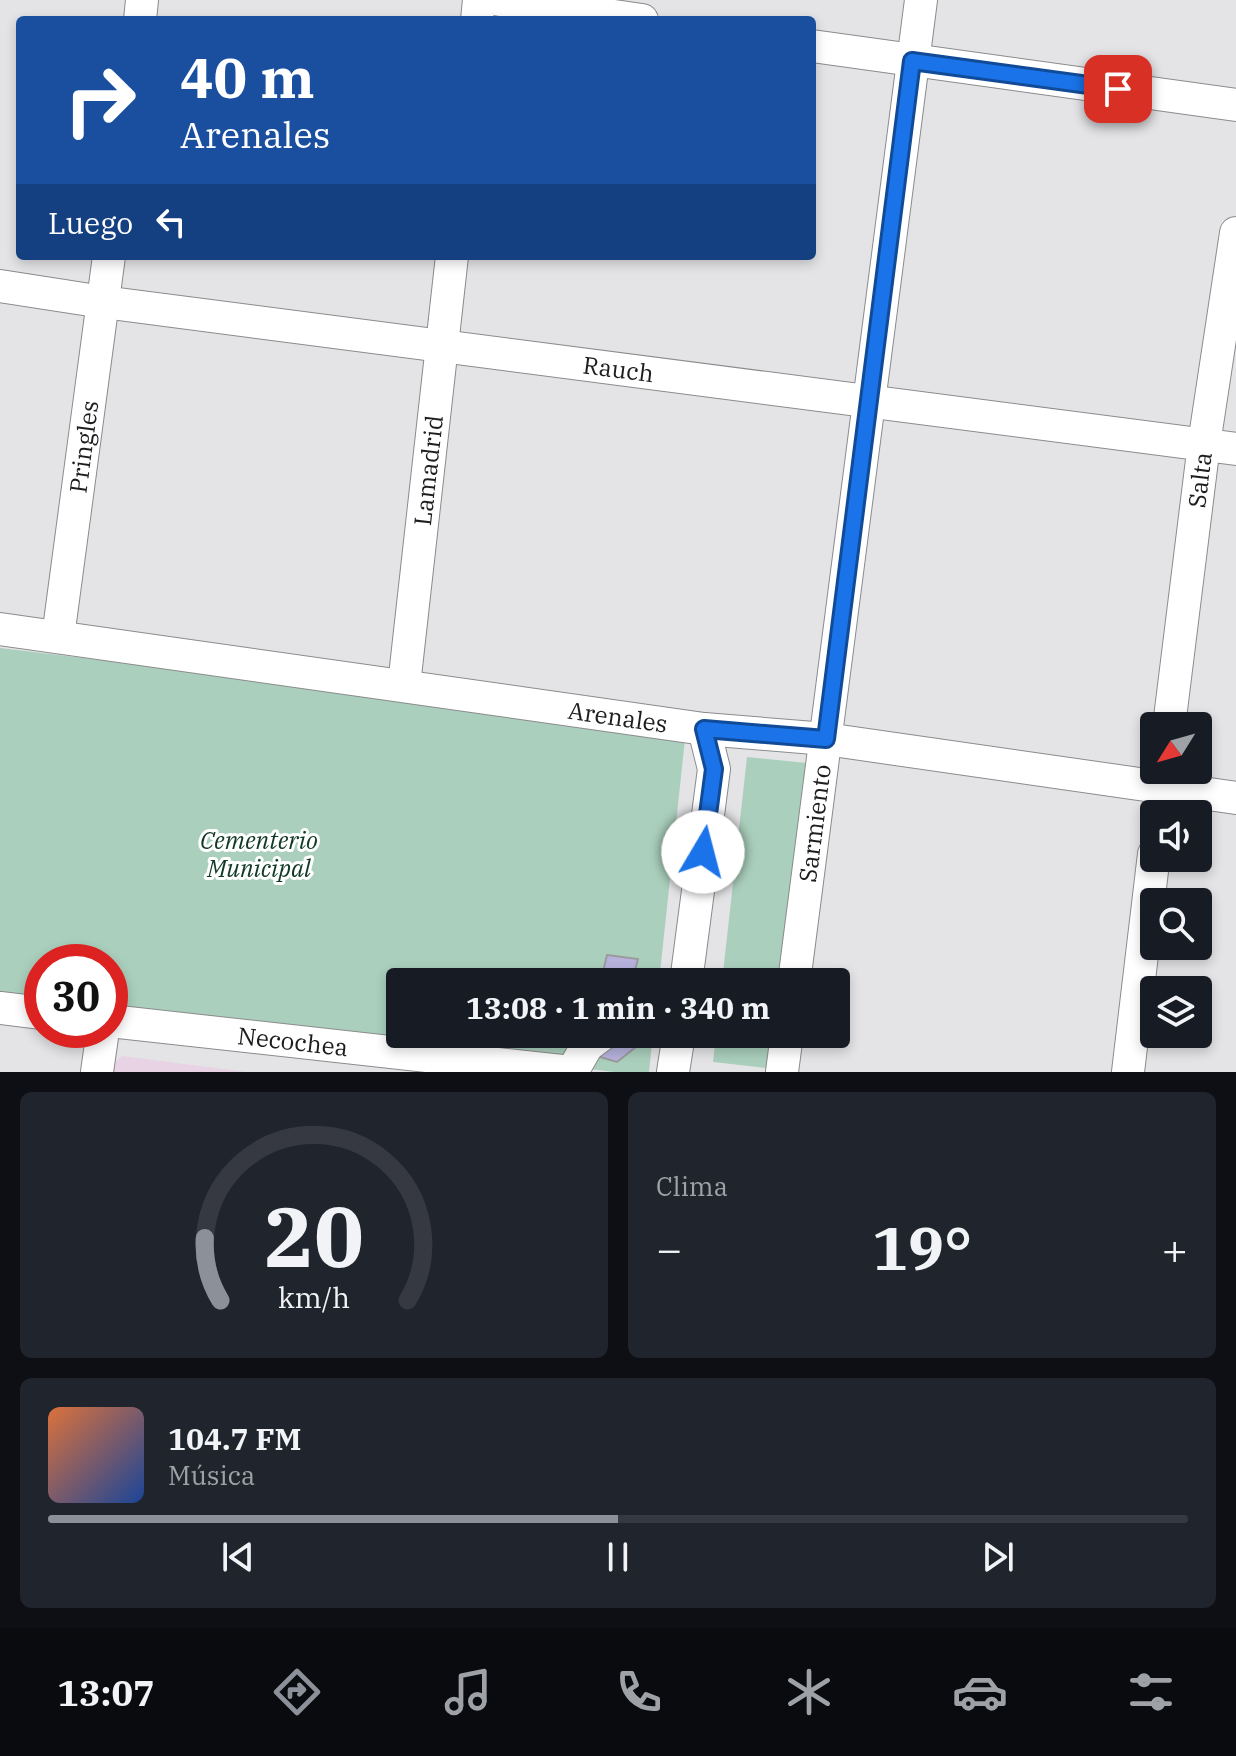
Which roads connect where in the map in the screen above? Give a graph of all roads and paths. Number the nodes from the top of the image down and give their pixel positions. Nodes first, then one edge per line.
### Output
1 (500, 0) edge
2 (921, 0) edge
3 (609, 7) edge
4 (632, 16) edge
5 (816, 47) edge
6 (912, 61) junction
7 (1236, 105) edge
8 (1236, 233) edge
9 (108, 260) edge
10 (452, 260) edge
11 (0, 286) edge
12 (103, 302) junction
13 (442, 343) junction
14 (870, 400) junction
15 (1204, 444) junction
16 (1236, 449) edge
17 (0, 629) edge
18 (58, 637) junction
19 (404, 685) junction
20 (1171, 712) edge
21 (704, 729) junction
22 (826, 739) junction
23 (1161, 791) edge
24 (1236, 798) edge
25 (1152, 872) edge
26 (686, 968) edge
27 (796, 968) edge
28 (0, 1008) edge
29 (24, 1011) edge
30 (128, 1023) edge
31 (100, 1048) edge
32 (586, 1048) edge
33 (785, 1048) edge
34 (433, 1065) edge
35 (97, 1072) edge
36 (572, 1072) edge
37 (782, 1072) edge
38 (1128, 1072) edge

1 - 3 street
2 - 6 street, Sarmiento
3 - 4 street
5 - 6 street
6 - 7 street
6 - 14 street, Sarmiento
8 - 15 street, Salta
9 - 12 street, Pringles
10 - 13 street, Lamadrid
11 - 12 street, Rauch
12 - 13 street, Rauch
12 - 18 street, Pringles
13 - 14 street, Rauch
13 - 19 street, Lamadrid
14 - 15 street, Rauch
14 - 22 street, Sarmiento
15 - 16 street, Rauch
15 - 20 street, Salta
17 - 18 street, Arenales
18 - 19 street, Arenales
19 - 21 street, Arenales
21 - 22 street, Arenales
21 - 26 street
22 - 23 street, Arenales
22 - 27 street, Sarmiento
23 - 24 street, Arenales
25 - 38 street
28 - 29 street
30 - 34 street, Necochea
31 - 35 street
32 - 36 street
33 - 37 street
34 - 36 street, Necochea

